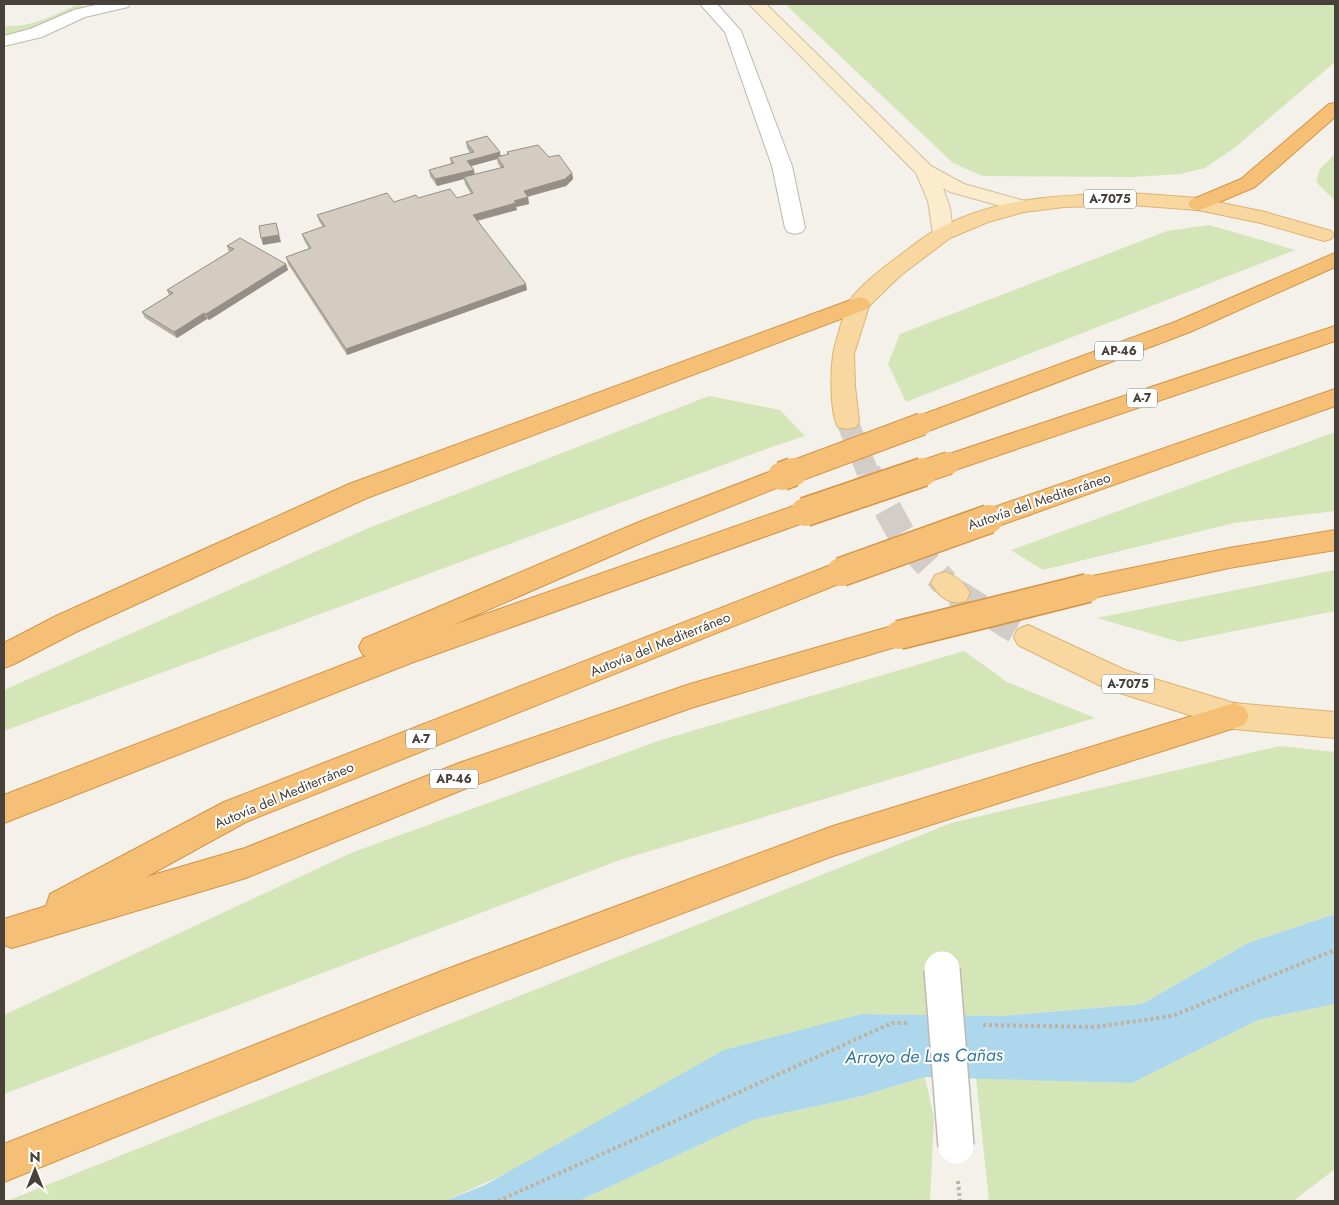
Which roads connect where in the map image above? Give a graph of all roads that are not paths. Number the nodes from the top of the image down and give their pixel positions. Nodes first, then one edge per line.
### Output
1 (122, 4) edge
2 (708, 4) edge
3 (757, 4) edge
4 (4, 41) edge
5 (1335, 108) edge
6 (924, 170) junction
7 (1198, 204) junction
8 (1022, 206) junction
9 (795, 228) dead end
10 (943, 234) junction
11 (1324, 235) dead end
12 (1335, 258) edge
13 (859, 304) junction
14 (1335, 333) edge
15 (1335, 398) edge
16 (847, 420) tunnel mouth
17 (1335, 540) edge
18 (1028, 638) tunnel mouth
19 (4, 656) edge
20 (1234, 716) junction
21 (1335, 725) edge
22 (4, 808) edge
23 (8, 934) edge
24 (942, 969) dead end
25 (956, 1146) dead end
26 (4, 1163) edge

1 - 4 street
2 - 9 street
3 - 6 main road, A-7075
5 - 7 highway
6 - 8 main road, A-7075
6 - 10 main road, A-7075
7 - 8 main road, A-7075
7 - 11 main road, A-7075
8 - 10 main road, A-7075
10 - 13 main road, A-7075
12 - 22 highway, AP-46, bridge
13 - 16 main road, A-7075
13 - 19 highway
14 - 22 highway, A-7, bridge
15 - 23 highway, Autovía del Mediterráneo / A-7, bridge
17 - 23 highway, AP-46, bridge
18 - 20 main road, A-7075
20 - 21 main road, A-7075
20 - 26 highway
24 - 25 street, bridge

